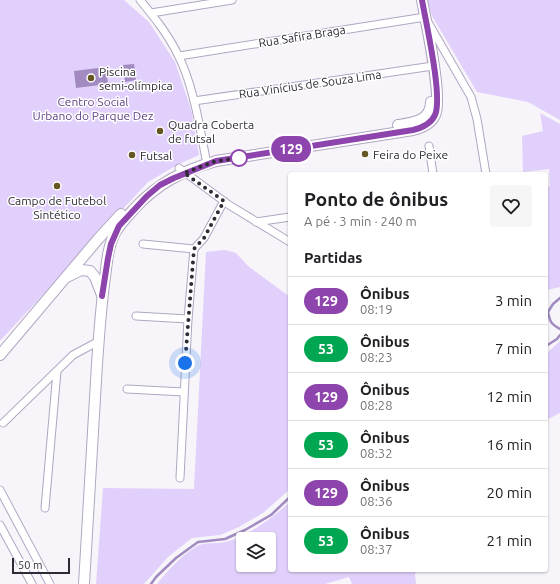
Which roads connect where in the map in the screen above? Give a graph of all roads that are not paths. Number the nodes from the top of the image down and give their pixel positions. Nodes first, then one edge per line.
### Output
1 (140, 0) edge
2 (232, 0) edge
3 (416, 0) edge
4 (422, 0) edge
5 (151, 13) junction
6 (422, 17) junction
7 (179, 56) junction
8 (430, 67) junction
9 (194, 101) junction
10 (429, 146) dead end
11 (207, 160) junction
12 (181, 171) junction
13 (433, 172) edge
14 (486, 172) edge
15 (224, 201) junction
16 (288, 217) edge
17 (256, 222) junction
18 (288, 241) edge
19 (143, 244) dead end
20 (194, 249) junction
21 (63, 279) junction
22 (102, 296) junction
23 (136, 316) dead end
24 (188, 319) junction
25 (98, 341) junction
26 (0, 355) edge
27 (57, 371) junction
28 (127, 389) dead end
29 (184, 392) junction
30 (3, 423) dead end
31 (180, 478) dead end
32 (0, 490) edge
33 (46, 508) dead end
34 (0, 525) edge
35 (32, 584) edge
36 (50, 584) edge
37 (84, 584) edge

1 - 5 street
2 - 5 street
3 - 6 main road
4 - 6 main road
5 - 7 street
6 - 7 street, Rua Safira Braga
6 - 8 main road
6 - 14 street
7 - 9 street
8 - 9 street, Rua Vinícius de Souza Lima
8 - 11 main road
9 - 11 street
10 - 13 street
11 - 12 main road
12 - 15 street
12 - 21 main road
12 - 22 main road
15 - 17 street
15 - 20 street
16 - 17 street
17 - 18 street
19 - 20 street
20 - 24 street
21 - 22 main road
21 - 26 main road
22 - 25 main road
23 - 24 street
24 - 29 street
25 - 27 street
25 - 37 main road
27 - 30 street
27 - 33 street
28 - 29 street
29 - 31 street
32 - 36 street
34 - 35 street

